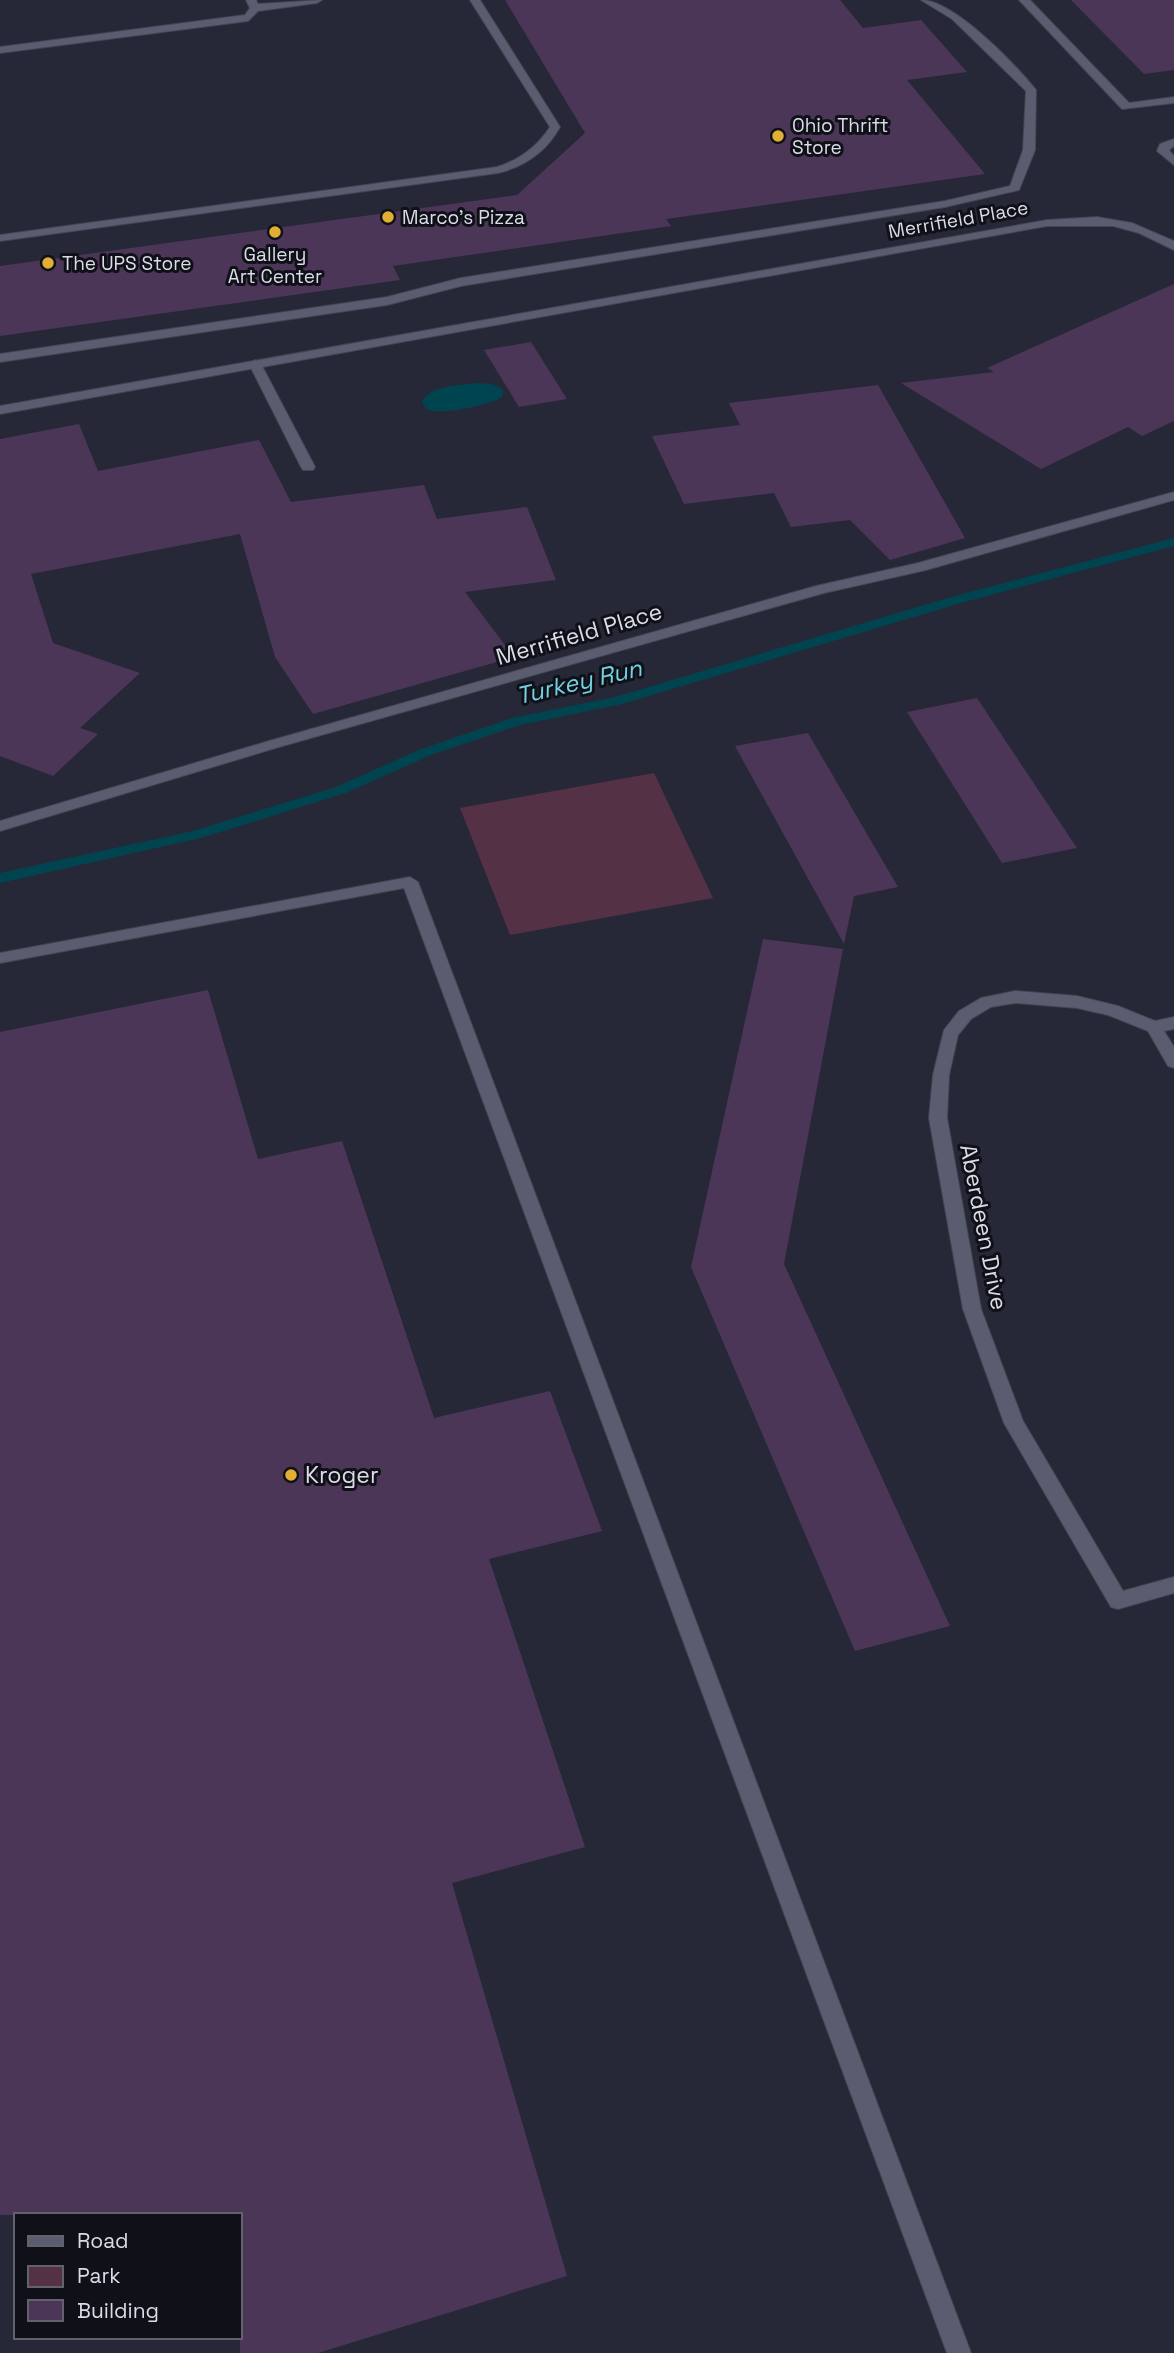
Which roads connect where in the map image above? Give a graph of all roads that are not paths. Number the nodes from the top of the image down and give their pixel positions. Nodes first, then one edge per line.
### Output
1 (317, 0) edge
2 (475, 0) edge
3 (926, 0) edge
4 (1024, 0) edge
5 (253, 4) edge
6 (0, 50) edge
7 (1174, 100) edge
8 (1174, 142) edge
9 (1174, 162) edge
10 (0, 238) edge
11 (1174, 246) edge
12 (0, 358) edge
13 (255, 365) junction
14 (0, 410) edge
15 (308, 467) dead end
16 (1174, 496) edge
17 (0, 826) edge
18 (0, 958) edge
19 (1174, 1023) edge
20 (1154, 1027) junction
21 (1174, 1062) edge
22 (1174, 1585) edge
23 (959, 2353) edge

1 - 5 street
2 - 10 street
3 - 12 street
4 - 7 street
5 - 6 street
8 - 9 street
11 - 13 street, Merrifield Place
13 - 14 street, Merrifield Place
13 - 15 street
16 - 17 street, Merrifield Place
18 - 23 street
19 - 20 street
20 - 21 street
20 - 22 street, Aberdeen Drive

